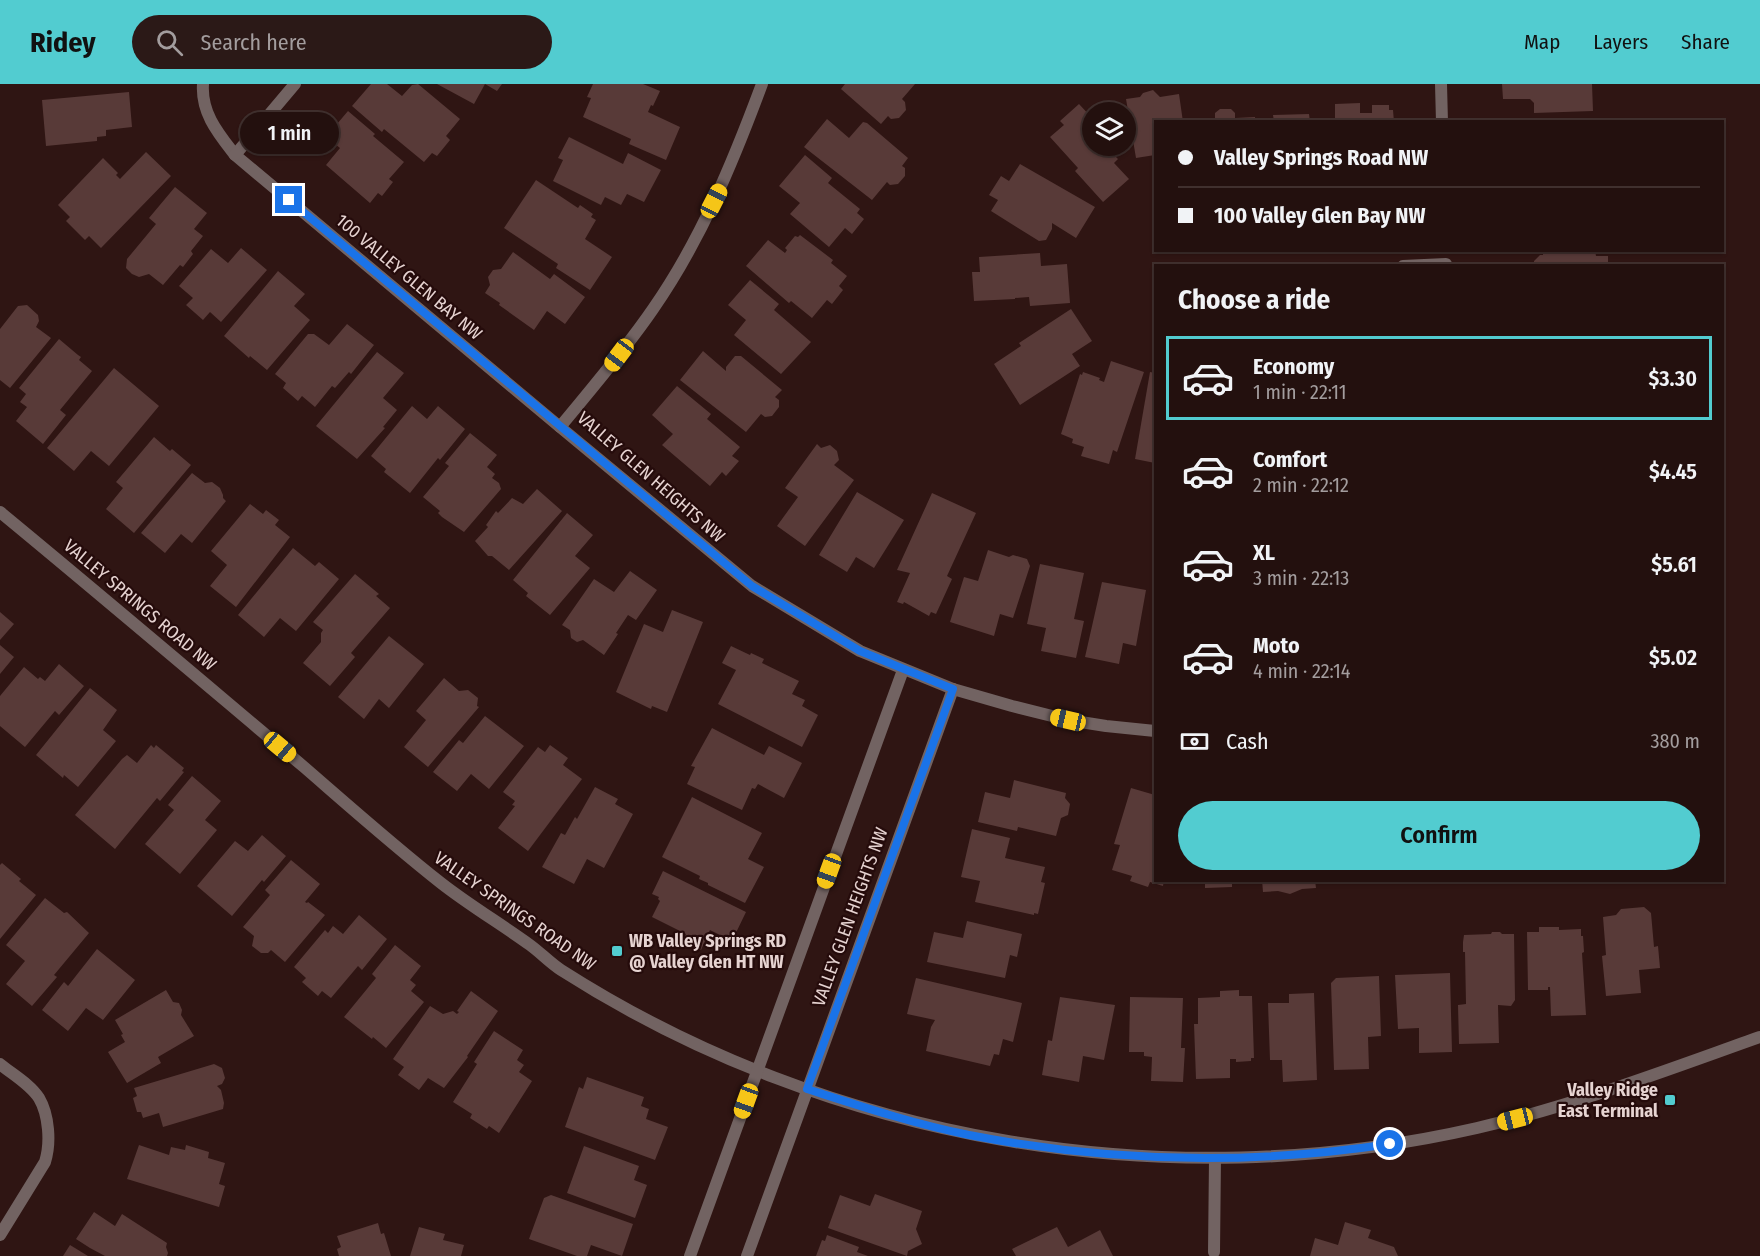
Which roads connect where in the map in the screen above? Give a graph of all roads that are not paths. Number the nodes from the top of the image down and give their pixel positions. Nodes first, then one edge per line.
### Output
1 (203, 84) edge
2 (296, 84) edge
3 (762, 84) edge
4 (1441, 84) edge
5 (1442, 120) edge
6 (235, 154) junction
7 (560, 427) junction
8 (0, 512) edge
9 (903, 670) junction
10 (953, 689) junction
11 (1154, 731) edge
12 (1760, 1037) edge
13 (0, 1064) edge
14 (757, 1070) junction
15 (807, 1089) junction
16 (1215, 1158) junction
17 (0, 1235) edge
18 (1214, 1252) dead end
19 (690, 1256) edge
20 (747, 1256) edge

1 - 6 street, 100 VALLEY GLEN BAY NW
2 - 6 street
3 - 7 street, VALLEY GLEN HEIGHTS NW
4 - 5 street
6 - 7 street, 100 VALLEY GLEN BAY NW
7 - 9 street, VALLEY GLEN HEIGHTS NW
8 - 14 street, VALLEY SPRINGS ROAD NW
9 - 10 street, VALLEY GLEN HEIGHTS NW
9 - 14 street, VALLEY GLEN HEIGHTS NW
10 - 11 street, VALLEY GLEN HEIGHTS NW
10 - 15 street, VALLEY GLEN HEIGHTS NW
12 - 16 street, VALLEY SPRINGS ROAD NW
13 - 17 street
14 - 15 street, VALLEY SPRINGS ROAD NW
14 - 19 street, VALLEY GLEN HEIGHTS NW
15 - 16 street, VALLEY SPRINGS ROAD NW
15 - 20 street, VALLEY GLEN HEIGHTS NW
16 - 18 street

